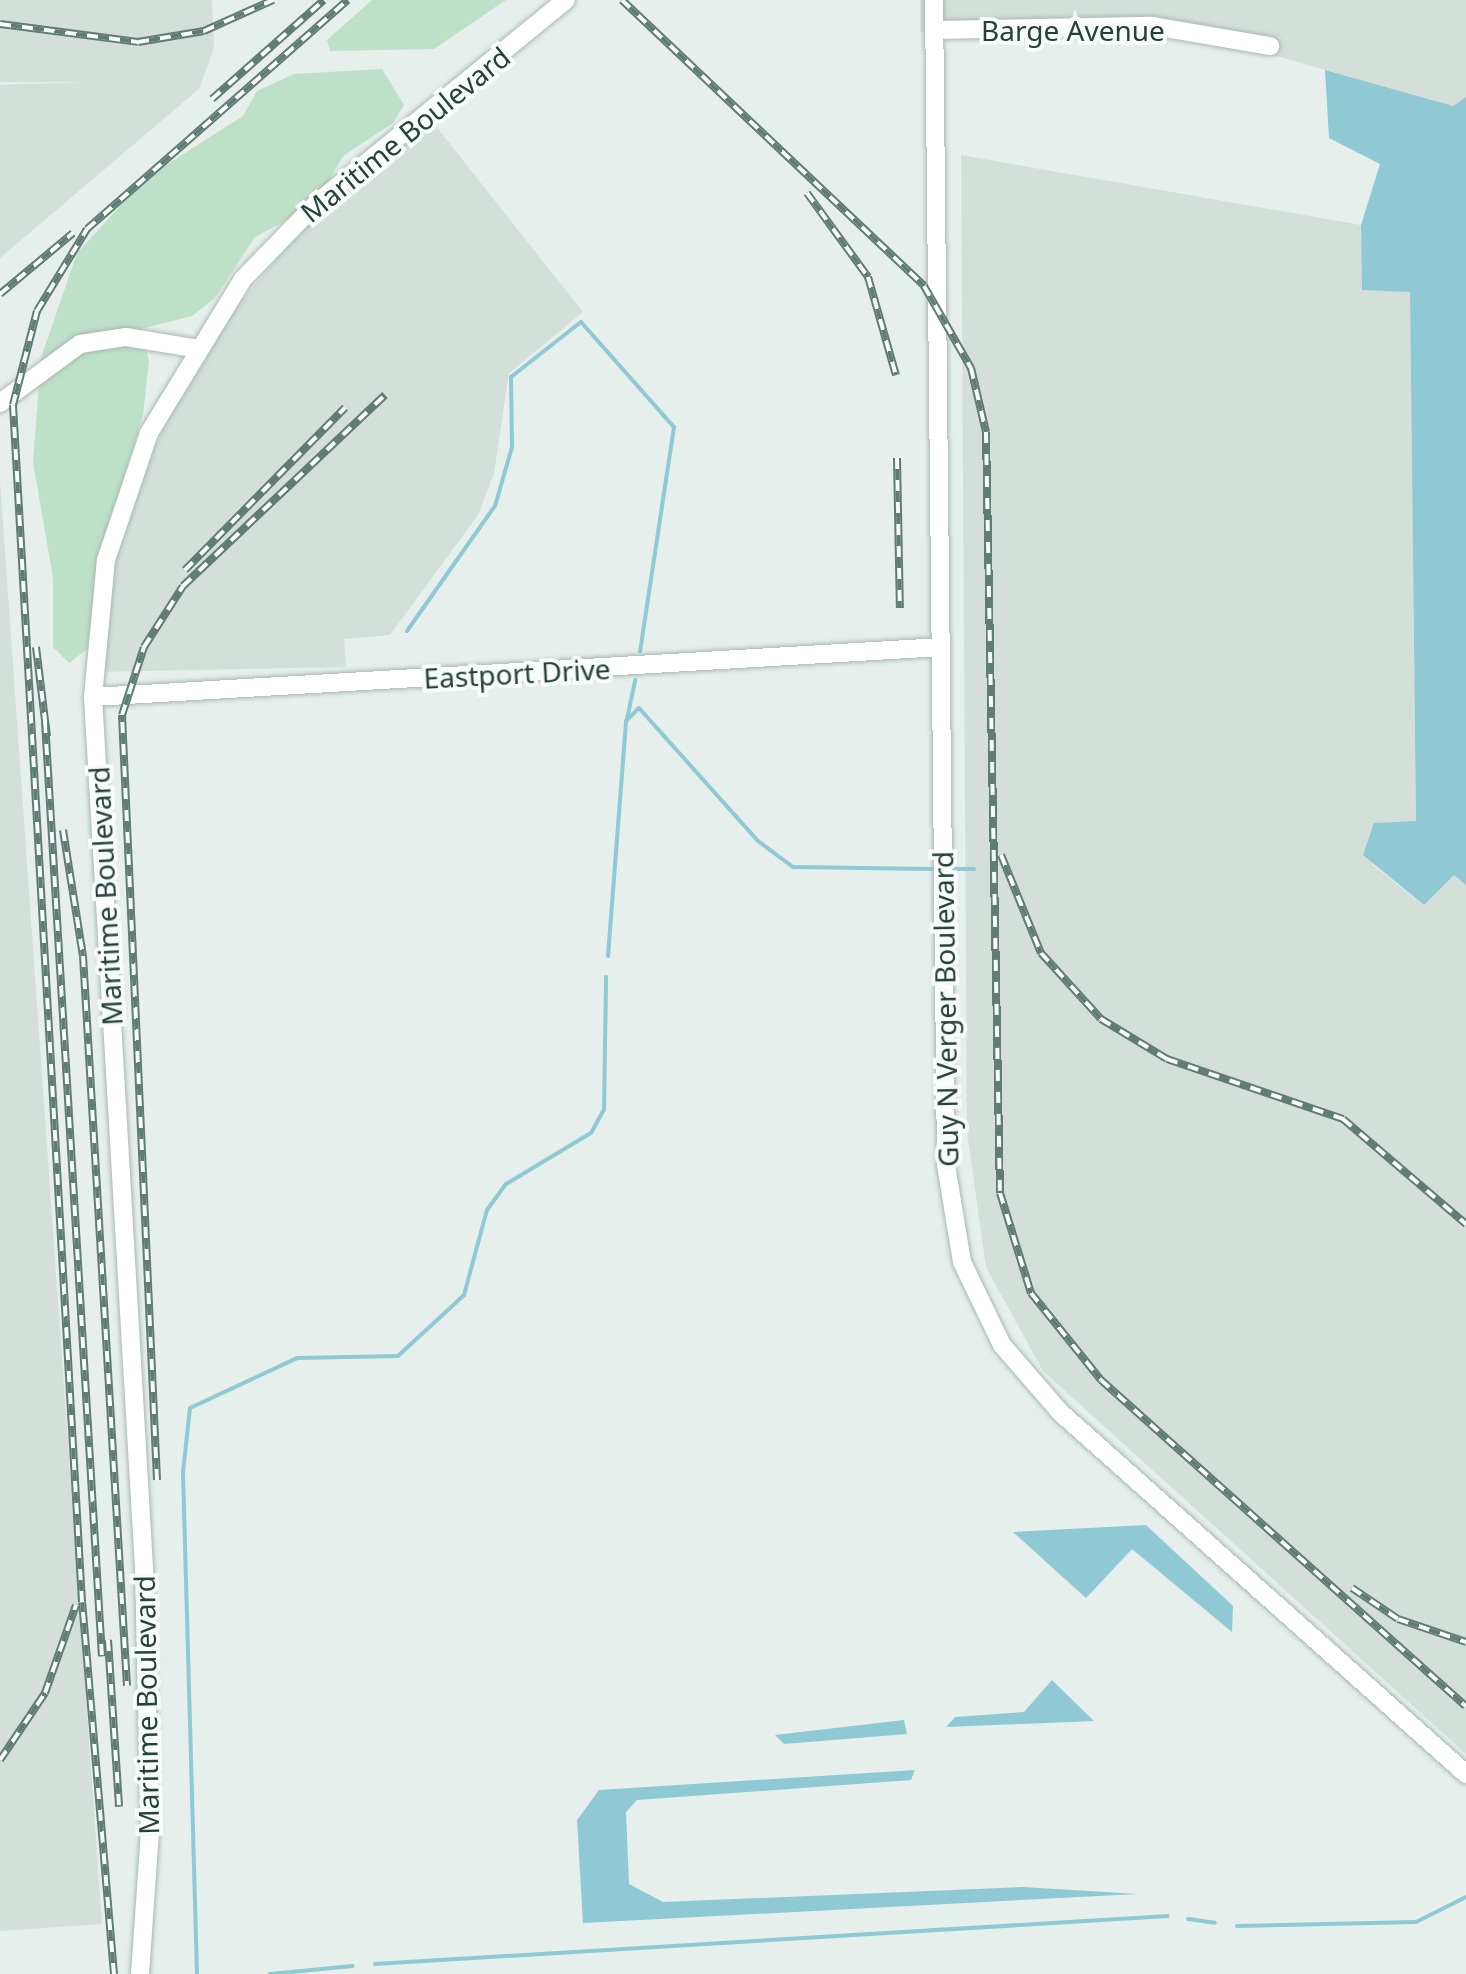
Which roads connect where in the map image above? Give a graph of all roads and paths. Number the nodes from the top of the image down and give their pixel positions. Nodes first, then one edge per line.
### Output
1 (566, 0) edge
2 (934, 0) edge
3 (935, 30) junction
4 (1270, 46) dead end
5 (194, 348) junction
6 (0, 403) edge
7 (941, 647) junction
8 (93, 697) junction
9 (1466, 1774) edge
10 (140, 1974) edge

1 - 5 street, Maritime Boulevard
2 - 3 street, Guy N Verger Boulevard
3 - 4 street, Barge Avenue
3 - 7 street, Guy N Verger Boulevard
5 - 6 street
5 - 8 street, Maritime Boulevard
7 - 8 street, Eastport Drive
7 - 9 street, Guy N Verger Boulevard
8 - 10 street, Maritime Boulevard

